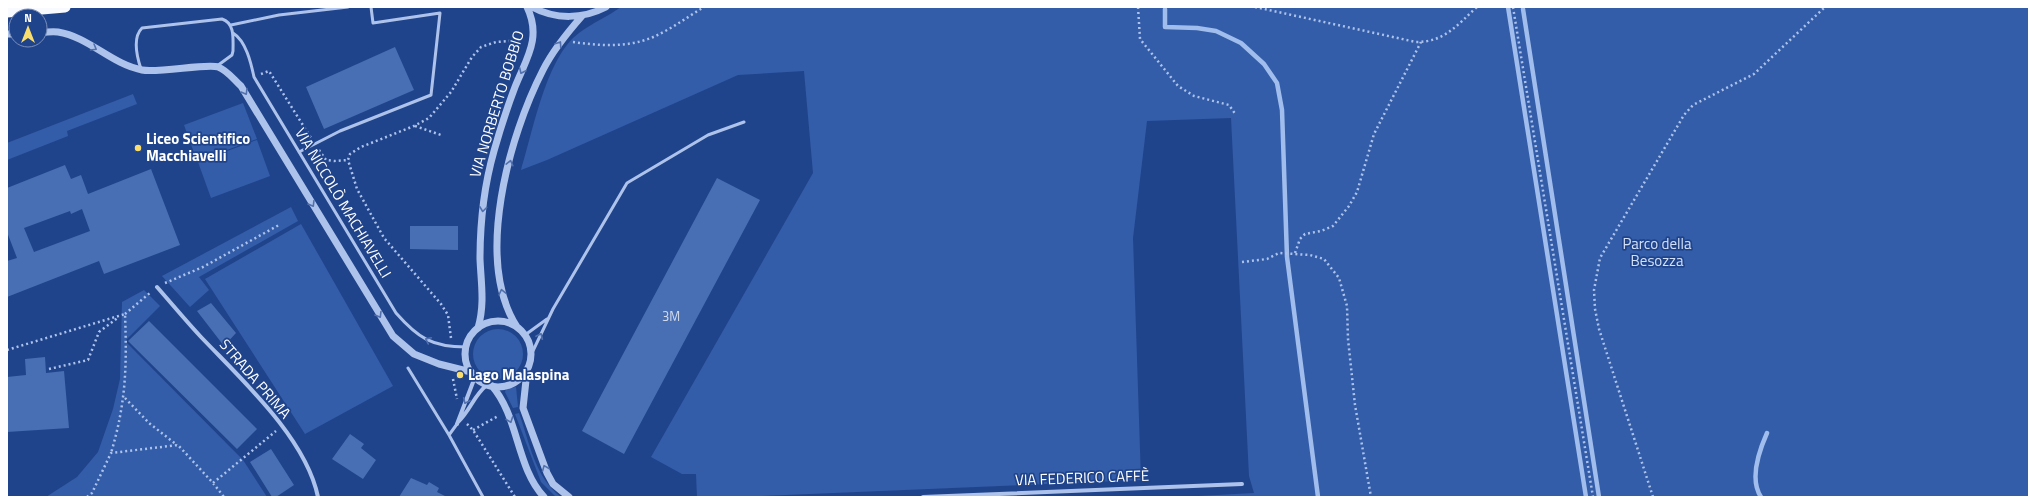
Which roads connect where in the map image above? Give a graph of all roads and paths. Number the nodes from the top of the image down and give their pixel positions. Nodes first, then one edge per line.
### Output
1 (66, 7) edge
2 (348, 7) edge
3 (371, 7) edge
4 (527, 7) edge
5 (532, 7) edge
6 (606, 7) edge
7 (704, 7) edge
8 (1138, 7) edge
9 (1255, 7) edge
10 (1477, 7) edge
11 (1513, 7) edge
12 (1825, 7) edge
13 (7, 12) edge
14 (582, 16) junction
15 (231, 25) junction
16 (48, 32) edge
17 (233, 33) junction
18 (532, 40) junction
19 (560, 41) junction
20 (1421, 42) junction
21 (217, 66) junction
22 (141, 70) junction
23 (254, 77) junction
24 (1236, 115) dead end
25 (744, 122) dead end
26 (414, 126) junction
27 (441, 135) dead end
28 (315, 144) junction
29 (299, 152) junction
30 (348, 160) junction
31 (279, 225) dead end
32 (1294, 252) junction
33 (1242, 262) dead end
34 (157, 287) junction
35 (125, 314) junction
36 (121, 315) junction
37 (548, 318) junction
38 (517, 327) junction
39 (478, 328) junction
40 (525, 335) junction
41 (451, 347) junction
42 (466, 347) junction
43 (7, 350) edge
44 (531, 355) junction
45 (408, 368) dead end
46 (452, 368) junction
47 (49, 369) dead end
48 (527, 371) junction
49 (473, 375) junction
50 (490, 386) junction
51 (124, 397) junction
52 (461, 412) junction
53 (464, 417) junction
54 (456, 424) junction
55 (281, 427) junction
56 (449, 435) junction
57 (178, 445) junction
58 (111, 453) junction
59 (213, 483) junction
60 (1242, 484) dead end
61 (87, 497) edge
62 (224, 497) edge
63 (318, 497) edge
64 (483, 497) edge
65 (515, 497) edge
66 (544, 497) edge
67 (569, 497) edge
68 (923, 497) edge
69 (1371, 497) edge
70 (1593, 497) edge
71 (1654, 497) edge

1 - 13 highway
2 - 15 lane
3 - 28 lane
4 - 18 street, VIA NORBERTO BOBBIO
5 - 14 street, VIA NORBERTO BOBBIO
6 - 14 street, VIA NORBERTO BOBBIO
7 - 19 path
8 - 24 path
9 - 20 path
10 - 20 path
11 - 70 path
12 - 71 path
14 - 19 street, VIA NORBERTO BOBBIO
15 - 17 lane, VIA NICCOLÒ MACHIAVELLI
15 - 22 lane
16 -> 22 street
17 - 21 lane, VIA NICCOLÒ MACHIAVELLI
17 - 23 lane, VIA NICCOLÒ MACHIAVELLI
18 - 26 path
18 -> 39 street, VIA NORBERTO BOBBIO
38 -> 19 street, VIA NORBERTO BOBBIO
20 - 32 path
21 - 22 street
21 -> 46 street
23 - 28 path
23 - 29 lane, VIA NICCOLÒ MACHIAVELLI
25 - 37 lane
26 - 27 path
26 - 30 path
28 - 29 lane
28 - 30 path
41 -> 29 lane, VIA NICCOLÒ MACHIAVELLI
30 - 41 path
31 - 34 path
32 - 33 path
32 - 69 path
34 - 35 path
34 - 55 street, STRADA PRIMA
35 - 36 path
35 - 51 path
36 - 43 path
36 - 47 path
37 - 40 lane
44 -> 37 lane
38 - 39 street
38 - 40 street, VIA NORBERTO BOBBIO
39 - 42 street, VIA NORBERTO BOBBIO
40 - 44 street, VIA NORBERTO BOBBIO
41 - 42 lane, VIA NICCOLÒ MACHIAVELLI
42 - 49 street
44 - 48 street, VIA NORBERTO BOBBIO
45 - 56 lane
46 - 49 street
46 - 52 path
48 - 50 street
67 -> 48 street, VIA NORBERTO BOBBIO
49 - 50 street
49 -> 52 street
50 - 53 street
50 -> 66 street
51 - 57 path
51 - 58 path
52 - 54 street
53 - 54 street
53 - 65 path
54 - 56 lane
55 - 59 path
55 - 63 street, STRADA PRIMA
56 - 64 lane
57 - 58 path
57 - 59 path
58 - 61 path
59 - 62 path
60 - 68 street, VIA FEDERICO CAFFÈ

